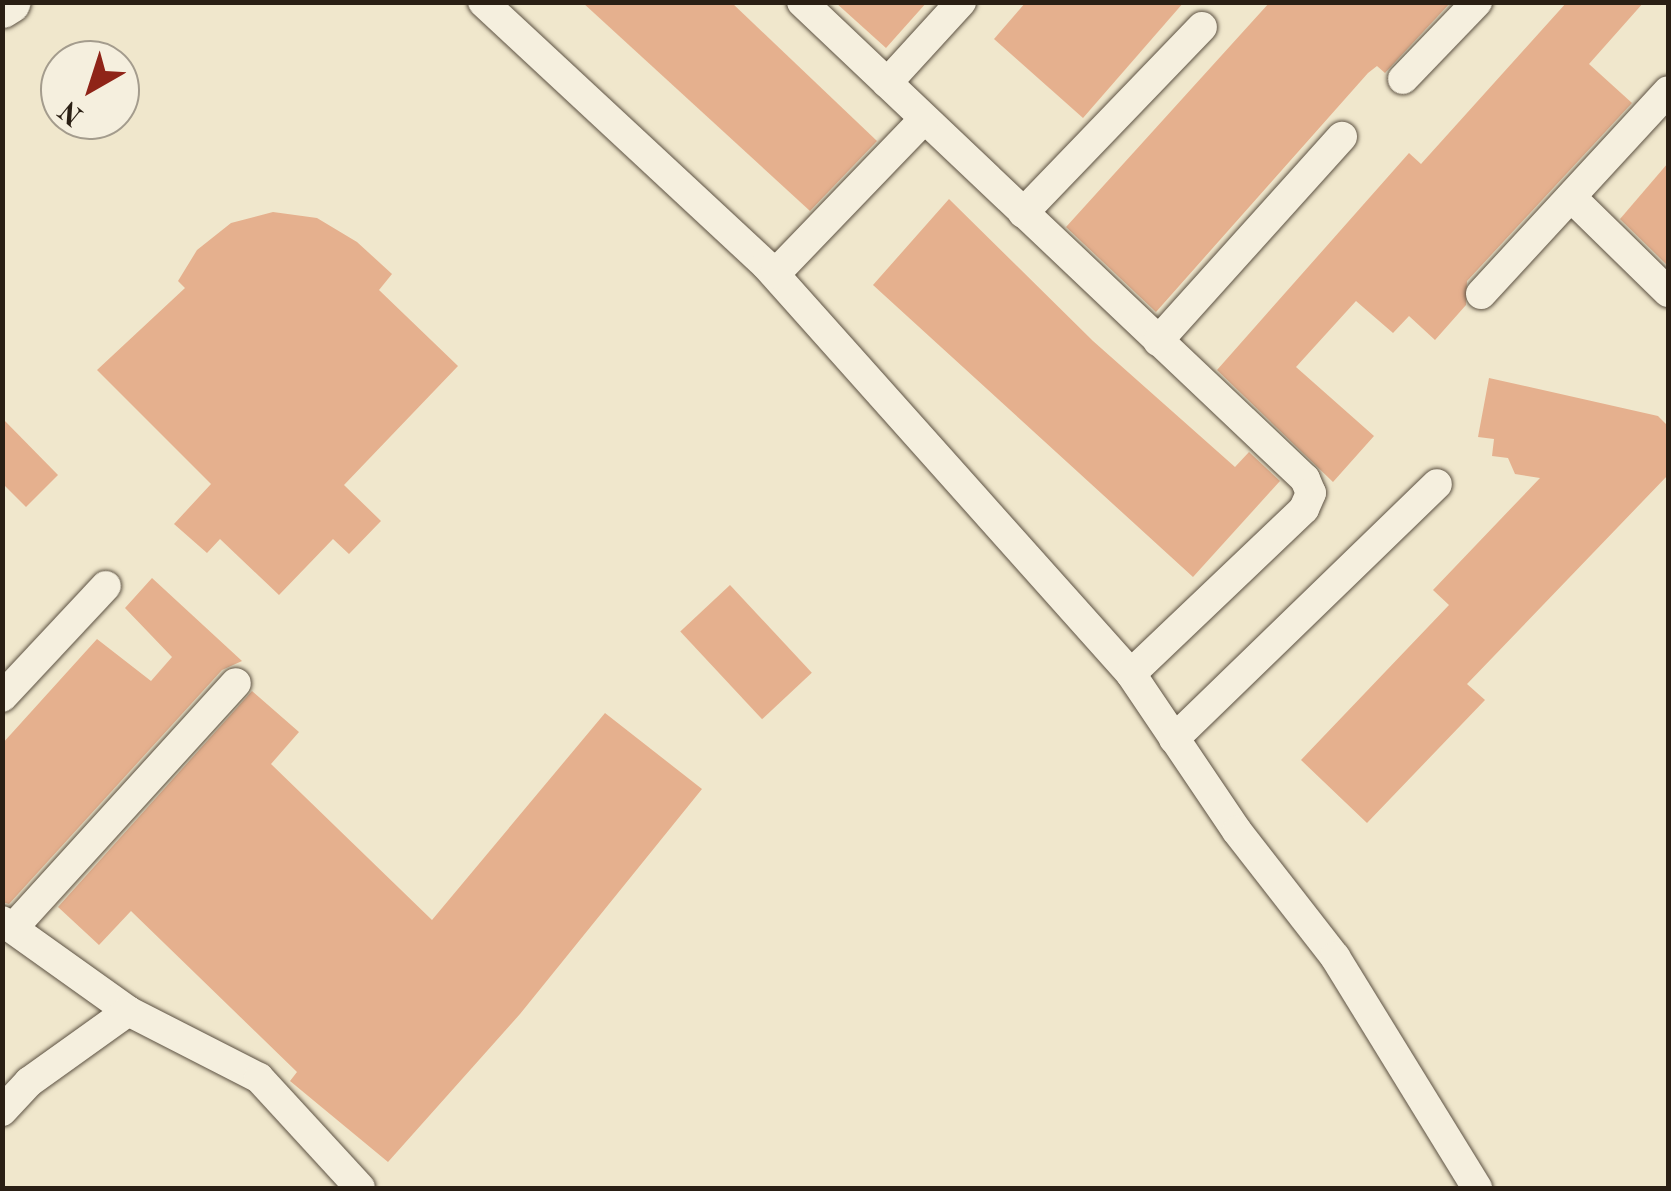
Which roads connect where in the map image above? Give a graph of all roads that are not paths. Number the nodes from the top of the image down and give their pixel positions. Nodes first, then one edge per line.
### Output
1 (10, 2) edge
2 (483, 2) edge
3 (802, 2) edge
4 (961, 2) edge
5 (1477, 2) edge
6 (2, 7) edge
7 (1202, 27) dead end
8 (1403, 79) dead end
9 (887, 83) junction
10 (1662, 110) edge
11 (924, 118) junction
12 (1342, 137) dead end
13 (1570, 197) junction
14 (1024, 213) junction
15 (775, 274) junction
16 (1668, 292) edge
17 (1481, 294) dead end
18 (1158, 341) junction
19 (1437, 484) dead end
20 (106, 586) dead end
21 (1131, 674) junction
22 (236, 682) dead end
23 (2, 697) edge
24 (1174, 739) junction
25 (8, 924) edge
26 (128, 1011) junction
27 (2, 1110) edge
28 (360, 1188) edge
29 (1477, 1188) edge

1 - 6 street
2 - 15 street
3 - 9 street
4 - 9 street
5 - 8 street
7 - 14 street
9 - 11 street
10 - 13 street
11 - 14 street
11 - 15 street
12 - 18 street
13 - 16 street
13 - 17 street
14 - 18 street
15 - 21 street
18 - 21 street
19 - 24 street
20 - 23 street
21 - 24 street
22 - 25 street
24 - 29 street
25 - 26 street
26 - 27 street
26 - 28 street

